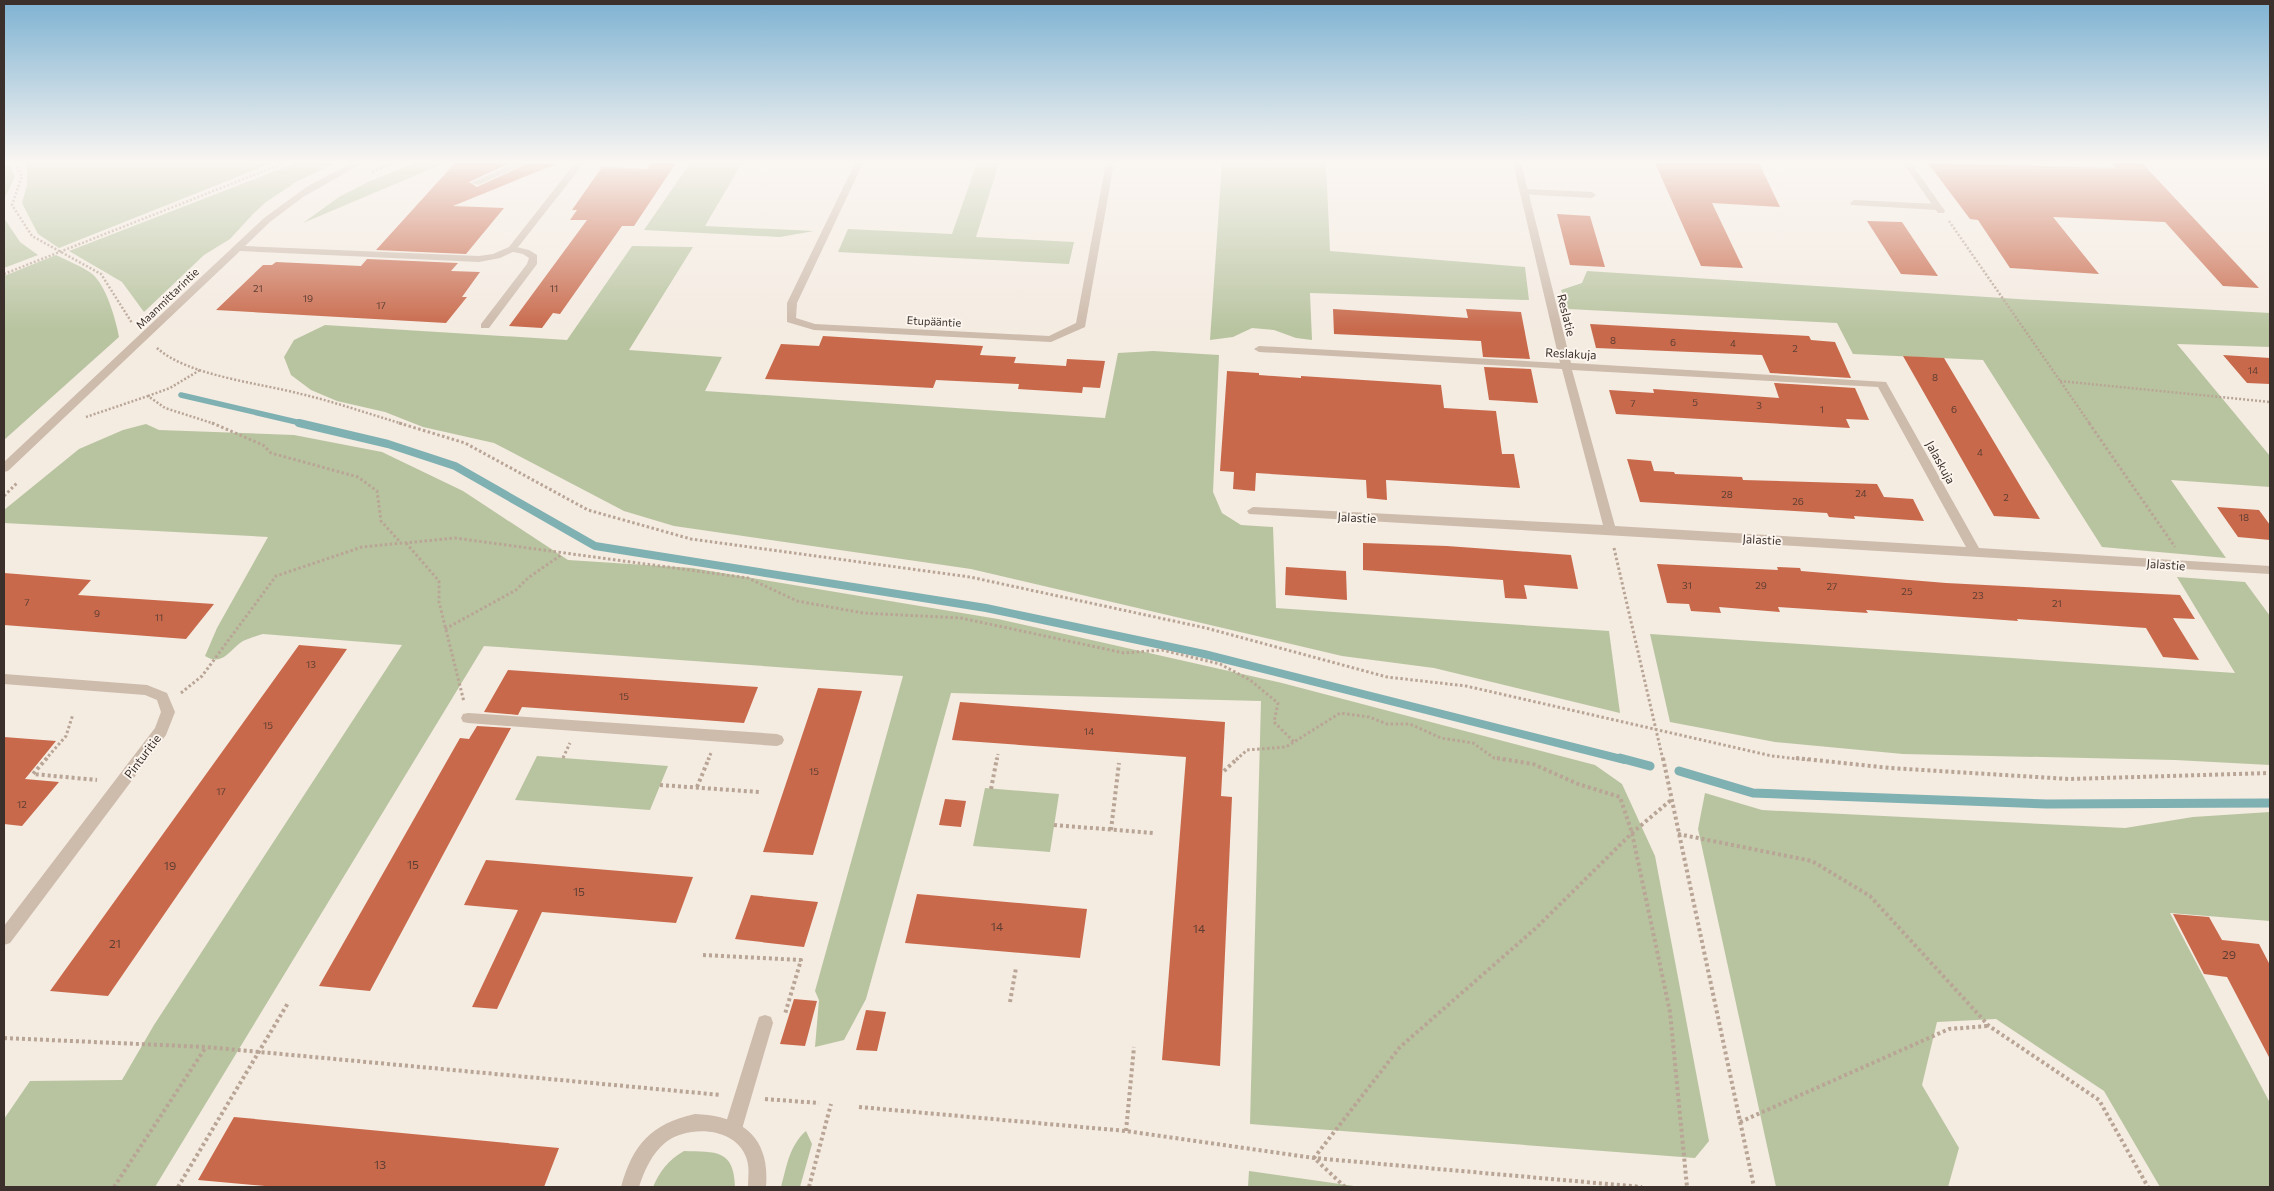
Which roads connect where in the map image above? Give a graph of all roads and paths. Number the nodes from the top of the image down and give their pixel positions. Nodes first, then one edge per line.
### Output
1 (21, 219) edge
2 (143, 219) edge
3 (270, 219) edge
4 (536, 219) edge
5 (832, 219) edge
6 (1100, 219) edge
7 (1530, 219) edge
8 (1947, 219) edge
9 (236, 248) junction
10 (512, 249) junction
11 (59, 252) junction
12 (4, 274) edge
13 (485, 326) dead end
14 (143, 338) junction
15 (1259, 349) dead end
16 (1566, 366) junction
17 (200, 370) junction
18 (2060, 380) junction
19 (1882, 384) joint
20 (148, 396) junction
21 (2270, 402) edge
22 (85, 418) dead end
23 (4, 468) edge
24 (1253, 511) dead end
25 (1610, 530) junction
26 (404, 543) junction
27 (1975, 552) junction
28 (561, 555) dead end
29 (2188, 566) junction
30 (2270, 570) edge
31 (445, 629) junction
32 (4, 679) edge
33 (166, 704) junction
34 (73, 714) dead end
35 (468, 718) joint
36 (1657, 729) junction
37 (717, 736) junction
38 (777, 740) dead end
39 (1294, 742) junction
40 (998, 754) dead end
41 (1120, 764) dead end
42 (1224, 771) dead end
43 (2270, 773) edge
44 (98, 780) dead end
45 (660, 785) dead end
46 (697, 787) junction
47 (991, 789) dead end
48 (759, 792) dead end
49 (1671, 800) junction
50 (1054, 825) dead end
51 (1111, 830) junction
52 (1154, 833) dead end
53 (1632, 833) junction
54 (1678, 834) junction
55 (4, 938) edge
56 (1016, 968) dead end
57 (1010, 1002) dead end
58 (288, 1004) dead end
59 (765, 1023) dead end
60 (1989, 1026) junction
61 (4, 1038) edge
62 (206, 1047) junction
63 (1134, 1047) dead end
64 (259, 1052) junction
65 (742, 1097) junction
66 (819, 1103) dead end
67 (831, 1104) dead end
68 (859, 1108) dead end
69 (1740, 1122) junction
70 (732, 1129) junction
71 (1126, 1131) junction
72 (1314, 1158) junction
73 (114, 1187) edge
74 (178, 1187) edge
75 (630, 1187) edge
76 (757, 1187) edge
77 (808, 1187) edge
78 (1345, 1187) edge
79 (1642, 1187) edge
80 (1687, 1187) edge
81 (1754, 1187) edge
82 (2148, 1187) edge

1 - 11 path
2 - 11 path
3 - 9 street, Maanmittarintie
4 - 10 street
5 - 6 street, Etupääntie
7 - 16 street, Reslatie
8 - 18 path
9 - 10 street
9 - 14 street, Maanmittarintie
10 - 13 street
11 - 12 path
11 - 14 path
14 - 17 path
14 - 23 street, Maanmittarintie
15 - 16 street, Reslakuja
16 - 19 street, Reslakuja
16 - 25 street, Reslatie
17 - 20 path
17 - 36 path
18 - 21 path
18 - 29 path
19 - 27 street, Jalaskuja
20 - 22 path
20 - 26 path
24 - 25 street, Jalastie
25 - 27 street, Jalastie
25 - 36 path
26 - 31 path
26 - 33 path
26 - 39 path
27 - 29 street, Jalastie
28 - 31 path
29 - 30 street, Jalastie
31 - 35 path
32 - 33 street
33 - 55 street, Pinturitie
34 - 44 path
35 - 37 street
36 - 43 path
36 - 49 path
37 - 38 street
37 - 46 path
39 - 42 path
39 - 53 path
40 - 47 path
41 - 51 path
45 - 46 path
46 - 48 path
49 - 53 path
49 - 54 path
50 - 51 path
51 - 52 path
53 - 72 path
53 - 80 path
54 - 60 path
54 - 69 path
56 - 57 path
58 - 64 path
59 - 65 street
60 - 69 path
60 - 82 path
61 - 62 path
62 - 64 path
62 - 73 path
63 - 71 path
64 - 65 path
64 - 74 path
65 - 66 path
65 - 70 street
67 - 77 path
68 - 71 path
69 - 81 path
70 - 75 street
70 - 76 street
71 - 72 path
72 - 78 path
72 - 79 path

